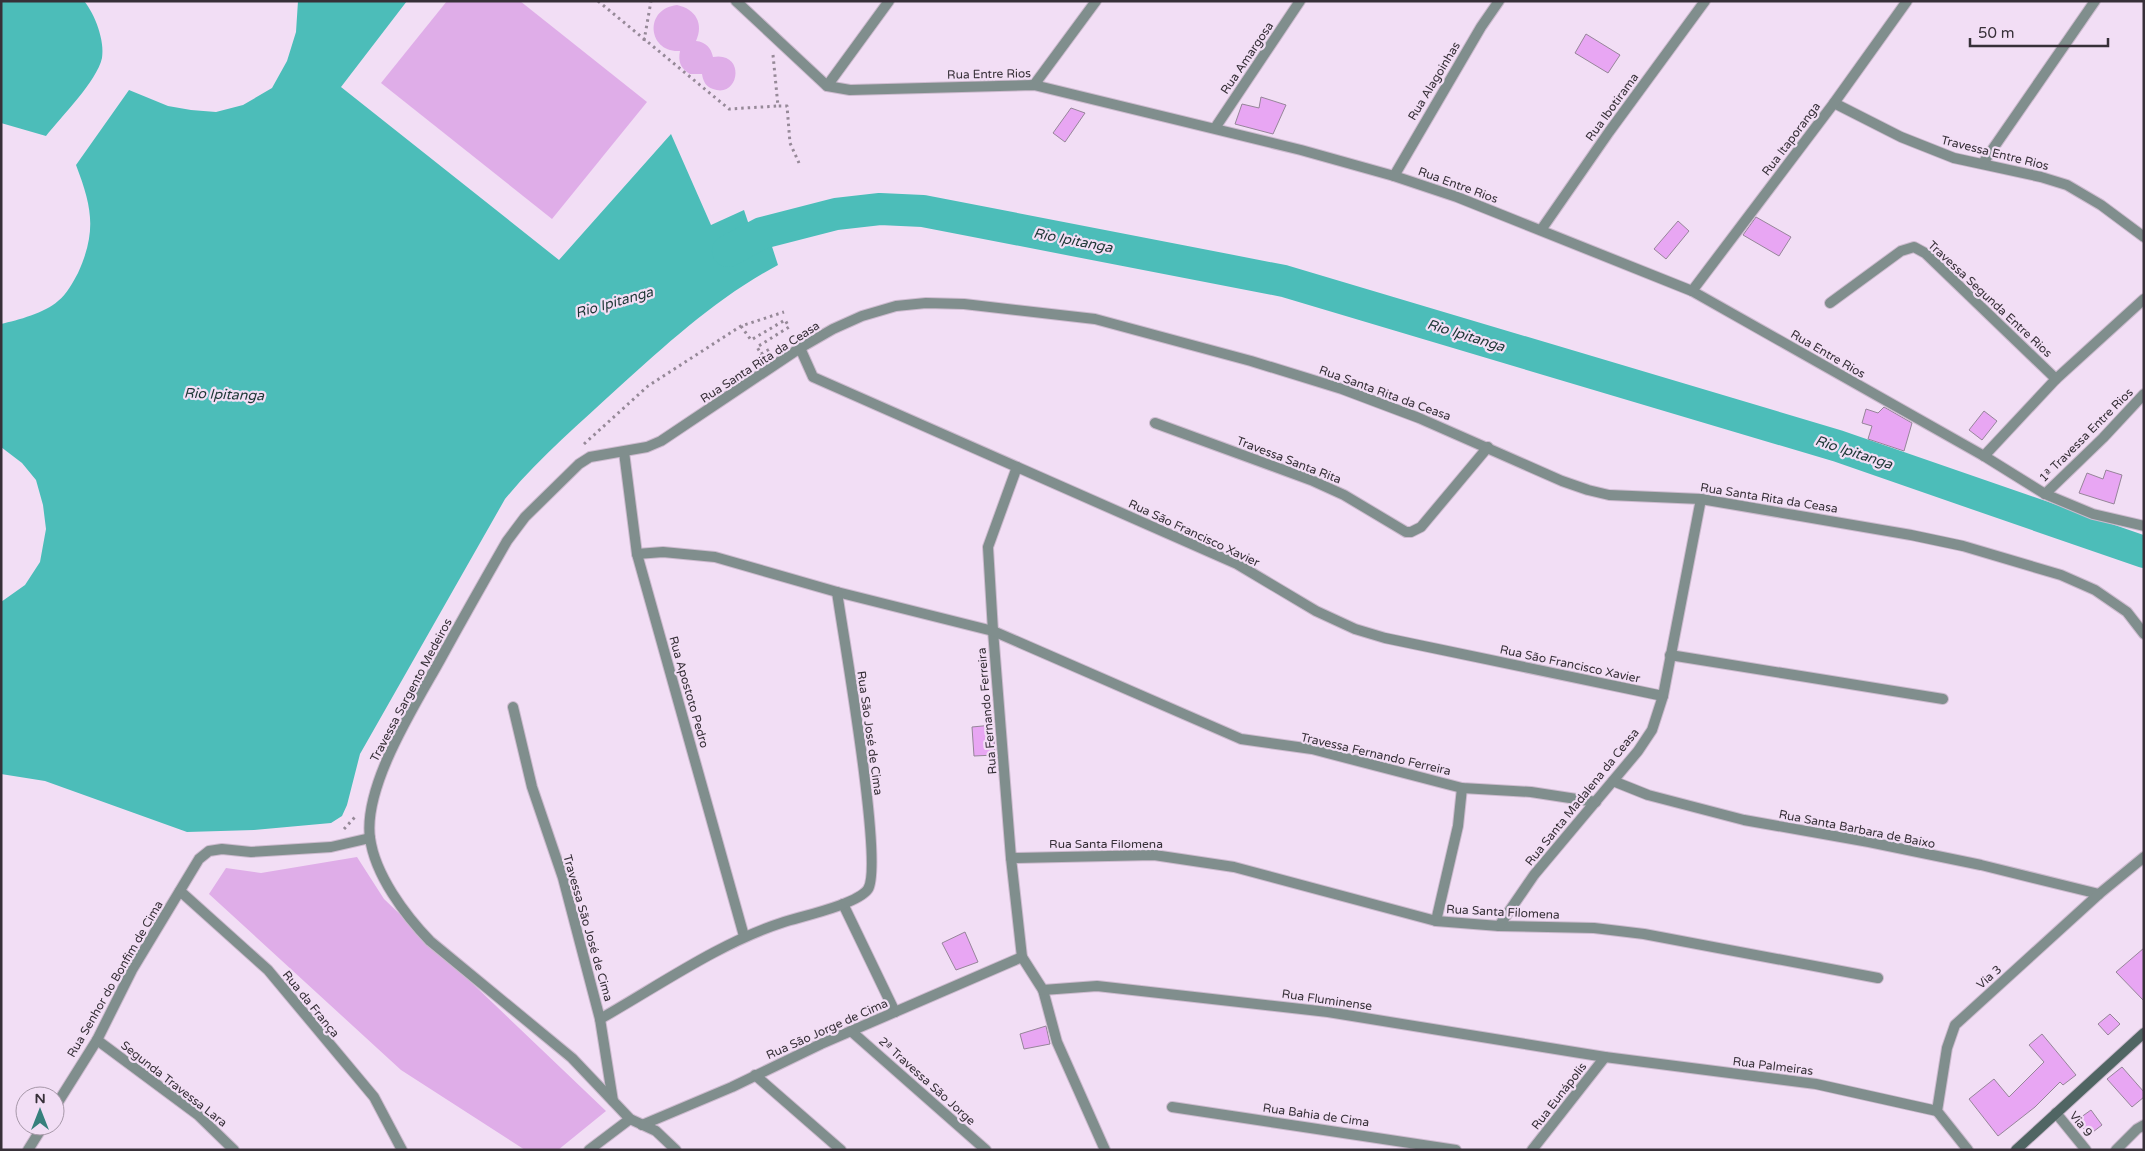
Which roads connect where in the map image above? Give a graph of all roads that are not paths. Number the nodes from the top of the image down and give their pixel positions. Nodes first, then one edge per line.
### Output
1 (736, 1) edge
2 (890, 1) edge
3 (1096, 1) edge
4 (1300, 1) edge
5 (1499, 1) edge
6 (1706, 1) edge
7 (1907, 1) edge
8 (2095, 1) edge
9 (1034, 85) junction
10 (828, 86) junction
11 (1834, 103) junction
12 (1215, 128) junction
13 (1983, 163) junction
14 (1394, 176) junction
15 (1541, 230) junction
16 (2144, 237) edge
17 (1692, 291) junction
18 (2144, 299) edge
19 (1830, 303) dead end
20 (800, 348) junction
21 (2056, 379) junction
22 (2144, 394) edge
23 (1155, 423) dead end
24 (1488, 446) junction
25 (624, 452) junction
26 (1984, 456) junction
27 (1017, 467) junction
28 (2045, 494) junction
29 (1701, 499) junction
30 (2144, 526) edge
31 (637, 554) junction
32 (837, 592) junction
33 (993, 631) junction
34 (2144, 634) edge
35 (1670, 655) junction
36 (1663, 696) junction
37 (1943, 699) dead end
38 (513, 708) dead end
39 (1613, 781) junction
40 (1462, 788) junction
41 (1596, 802) junction
42 (370, 838) junction
43 (2144, 857) edge
44 (1011, 858) junction
45 (180, 891) junction
46 (2099, 894) junction
47 (843, 904) junction
48 (1436, 921) junction
49 (1499, 926) junction
50 (744, 936) junction
51 (1022, 957) junction
52 (1878, 978) dead end
53 (1043, 990) junction
54 (895, 1012) junction
55 (600, 1019) junction
56 (851, 1031) junction
57 (2144, 1033) edge
58 (96, 1040) junction
59 (1605, 1057) junction
60 (755, 1075) junction
61 (65, 1091) edge
62 (613, 1100) junction
63 (1172, 1107) dead end
64 (1937, 1111) junction
65 (2056, 1113) junction
66 (630, 1119) junction
67 (642, 1125) junction
68 (2144, 1125) edge
69 (37, 1136) edge
70 (28, 1150) edge
71 (234, 1150) edge
72 (402, 1150) edge
73 (589, 1150) edge
74 (676, 1150) edge
75 (842, 1150) edge
76 (986, 1150) edge
77 (1105, 1150) edge
78 (1456, 1150) edge
79 (1532, 1150) edge
80 (1968, 1150) edge
81 (2016, 1150) edge
82 (2086, 1150) edge
83 (2116, 1150) edge

1 - 10 street
2 - 10 street
3 - 9 street
4 - 12 street, Rua Amargosa
5 - 14 street, Rua Alagoinhas
6 - 15 street, Rua Ibotirama
7 - 11 street, Rua Itaporanga
8 - 13 street
9 - 10 street, Rua Entre Rios
9 - 12 street, Rua Entre Rios
11 - 13 street, Travessa Entre Rios
11 - 17 street, Rua Itaporanga
12 - 14 street, Rua Entre Rios
13 - 16 street, Travessa Entre Rios
14 - 15 street, Rua Entre Rios
15 - 17 street, Rua Entre Rios
17 - 26 street, Rua Entre Rios
18 - 21 street
19 - 21 street, Travessa Segunda Entre Rios
20 - 24 street, Rua Santa Rita da Ceasa
20 - 25 street, Rua Santa Rita da Ceasa
20 - 27 street, Rua São Francisco Xavier
21 - 26 street
22 - 28 street, 1ª Travessa Entre Rios
23 - 24 street, Travessa Santa Rita
24 - 29 street, Rua Santa Rita da Ceasa
25 - 31 street, Rua Apostoto Pedro
25 - 42 street, Travessa Sargento Medeiros
26 - 28 street, Rua Entre Rios
27 - 33 street, Rua Fernando Ferreira
27 - 36 street, Rua São Francisco Xavier
28 - 30 street, Rua Entre Rios
29 - 34 street, Rua Santa Rita da Ceasa
29 - 35 street, Rua Santa Madalena da Ceasa
31 - 32 street
31 - 50 street, Rua Apostoto Pedro
32 - 33 street
32 - 47 street, Rua São José de Cima
33 - 40 street, Travessa Fernando Ferreira
33 - 44 street, Rua Fernando Ferreira
35 - 36 street, Rua Santa Madalena da Ceasa
35 - 37 street
36 - 39 street, Rua Santa Madalena da Ceasa
38 - 55 street, Travessa São José de Cima
39 - 41 street, Rua Santa Madalena da Ceasa
39 - 46 street, Rua Santa Barbara de Baixo
40 - 41 street, Travessa Fernando Ferreira
40 - 48 street
41 - 49 street, Rua Santa Madalena da Ceasa
42 - 45 street, Rua Senhor do Bonfim de Cima
42 - 62 street, Travessa Sargento Medeiros
43 - 46 street, Via 3
44 - 48 street, Rua Santa Filomena
44 - 51 street, Rua Fernando Ferreira
45 - 58 street, Rua Senhor do Bonfim de Cima
45 - 72 street, Rua da França
46 - 64 street, Via 3
47 - 50 street
47 - 54 street
48 - 49 street, Rua Santa Filomena
49 - 52 street, Rua Santa Filomena
50 - 55 street
51 - 53 street
51 - 54 street, Rua São Jorge de Cima
53 - 59 street, Rua Fluminense
53 - 77 street
54 - 56 street, Rua São Jorge de Cima
55 - 62 street, Travessa São José de Cima
56 - 60 street, Rua São Jorge de Cima
56 - 76 street, 2ª Travessa São Jorge
57 - 65 street
58 - 61 street, Rua Senhor do Bonfim de Cima
58 - 71 street, Segunda Travessa Lara
59 - 64 street, Rua Palmeiras
59 - 79 street, Rua Eunápolis
60 - 67 street, Rua São Jorge de Cima
60 - 75 street
62 - 66 street, Travessa Sargento Medeiros
63 - 78 street, Rua Bahia de Cima
64 - 80 street
65 - 81 street
65 - 82 street, Via 9
66 - 67 street, Travessa Sargento Medeiros
66 - 73 street
67 - 74 street, Travessa Sargento Medeiros
68 - 83 street
69 - 70 street

